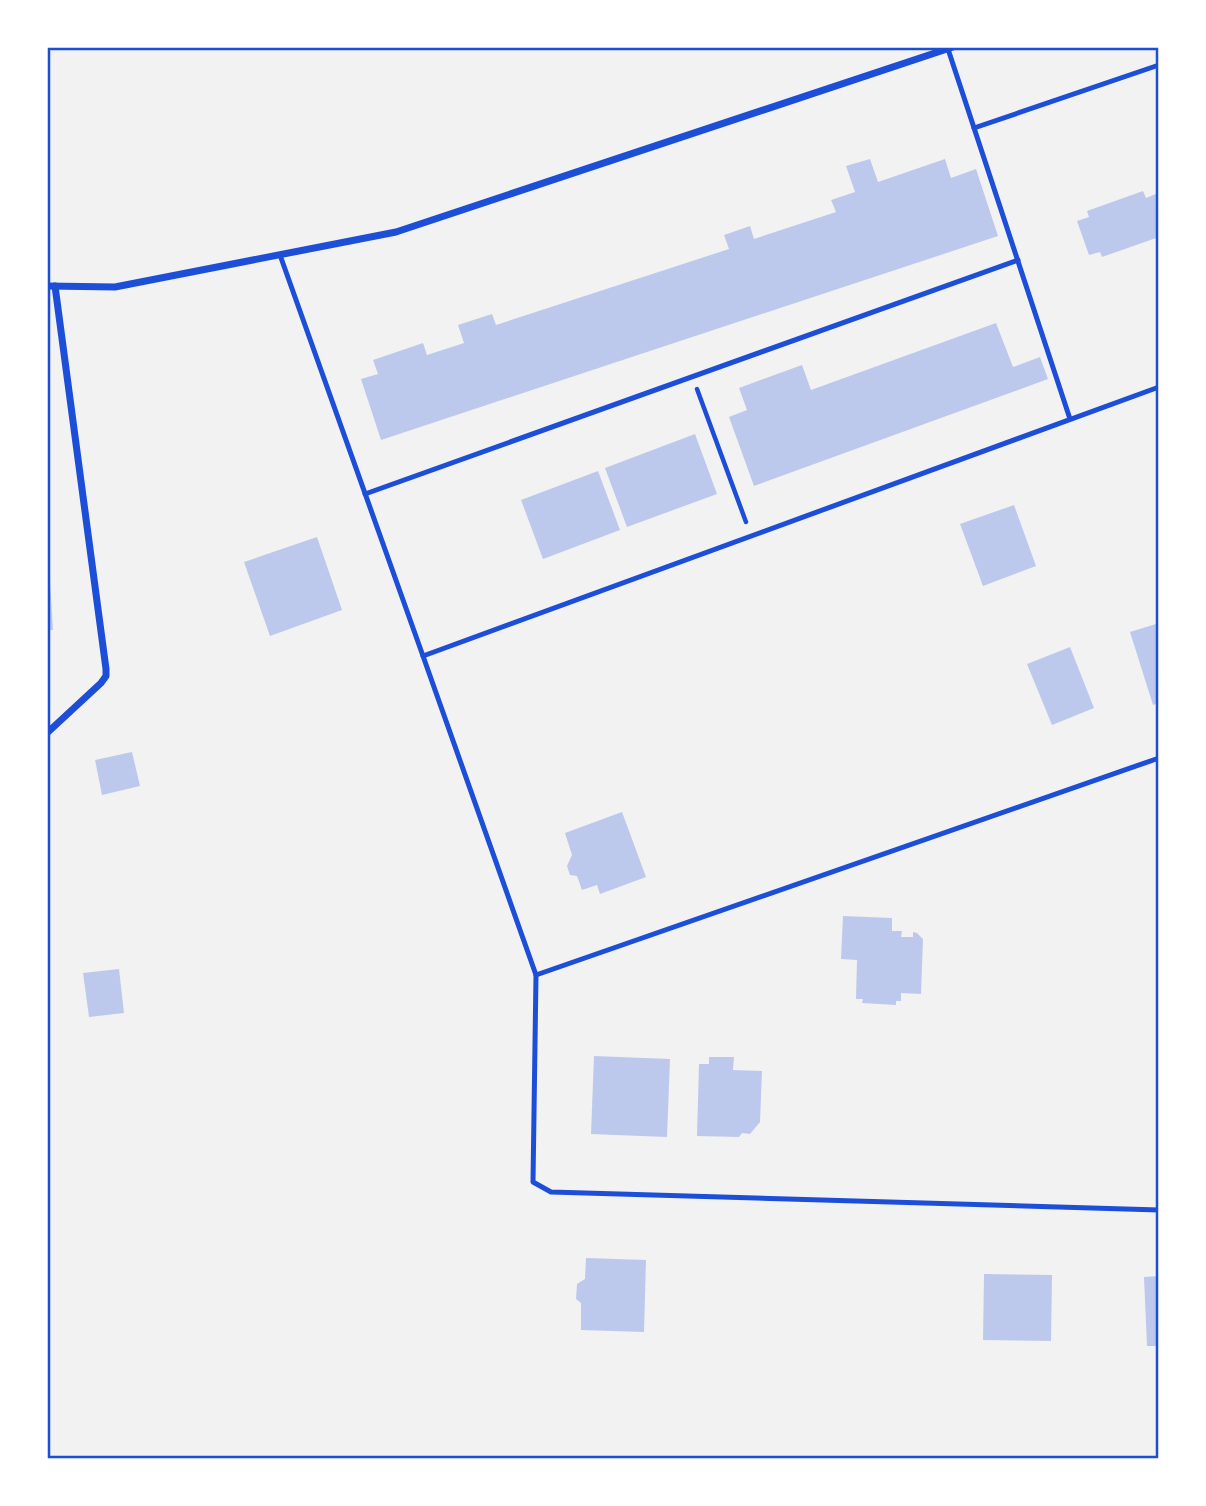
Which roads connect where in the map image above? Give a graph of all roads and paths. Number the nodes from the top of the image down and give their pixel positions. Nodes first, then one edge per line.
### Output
1 (951, 48) edge
2 (1159, 65) edge
3 (974, 128) junction
4 (280, 255) junction
5 (1018, 260) junction
6 (51, 286) edge
7 (692, 377) junction
8 (1159, 387) edge
9 (1070, 419) junction
10 (365, 494) junction
11 (751, 536) junction
12 (423, 656) junction
13 (47, 733) edge
14 (1159, 758) edge
15 (536, 975) junction
16 (1159, 1210) edge

1 - 3 lane
1 - 4 street
2 - 3 lane
3 - 5 lane
4 - 6 street
4 - 10 lane
5 - 7 lane
5 - 9 lane
6 - 13 street
7 - 10 lane
7 - 11 path
8 - 9 lane
9 - 11 lane
10 - 12 lane
11 - 12 lane
12 - 15 lane
14 - 15 lane
15 - 16 lane

